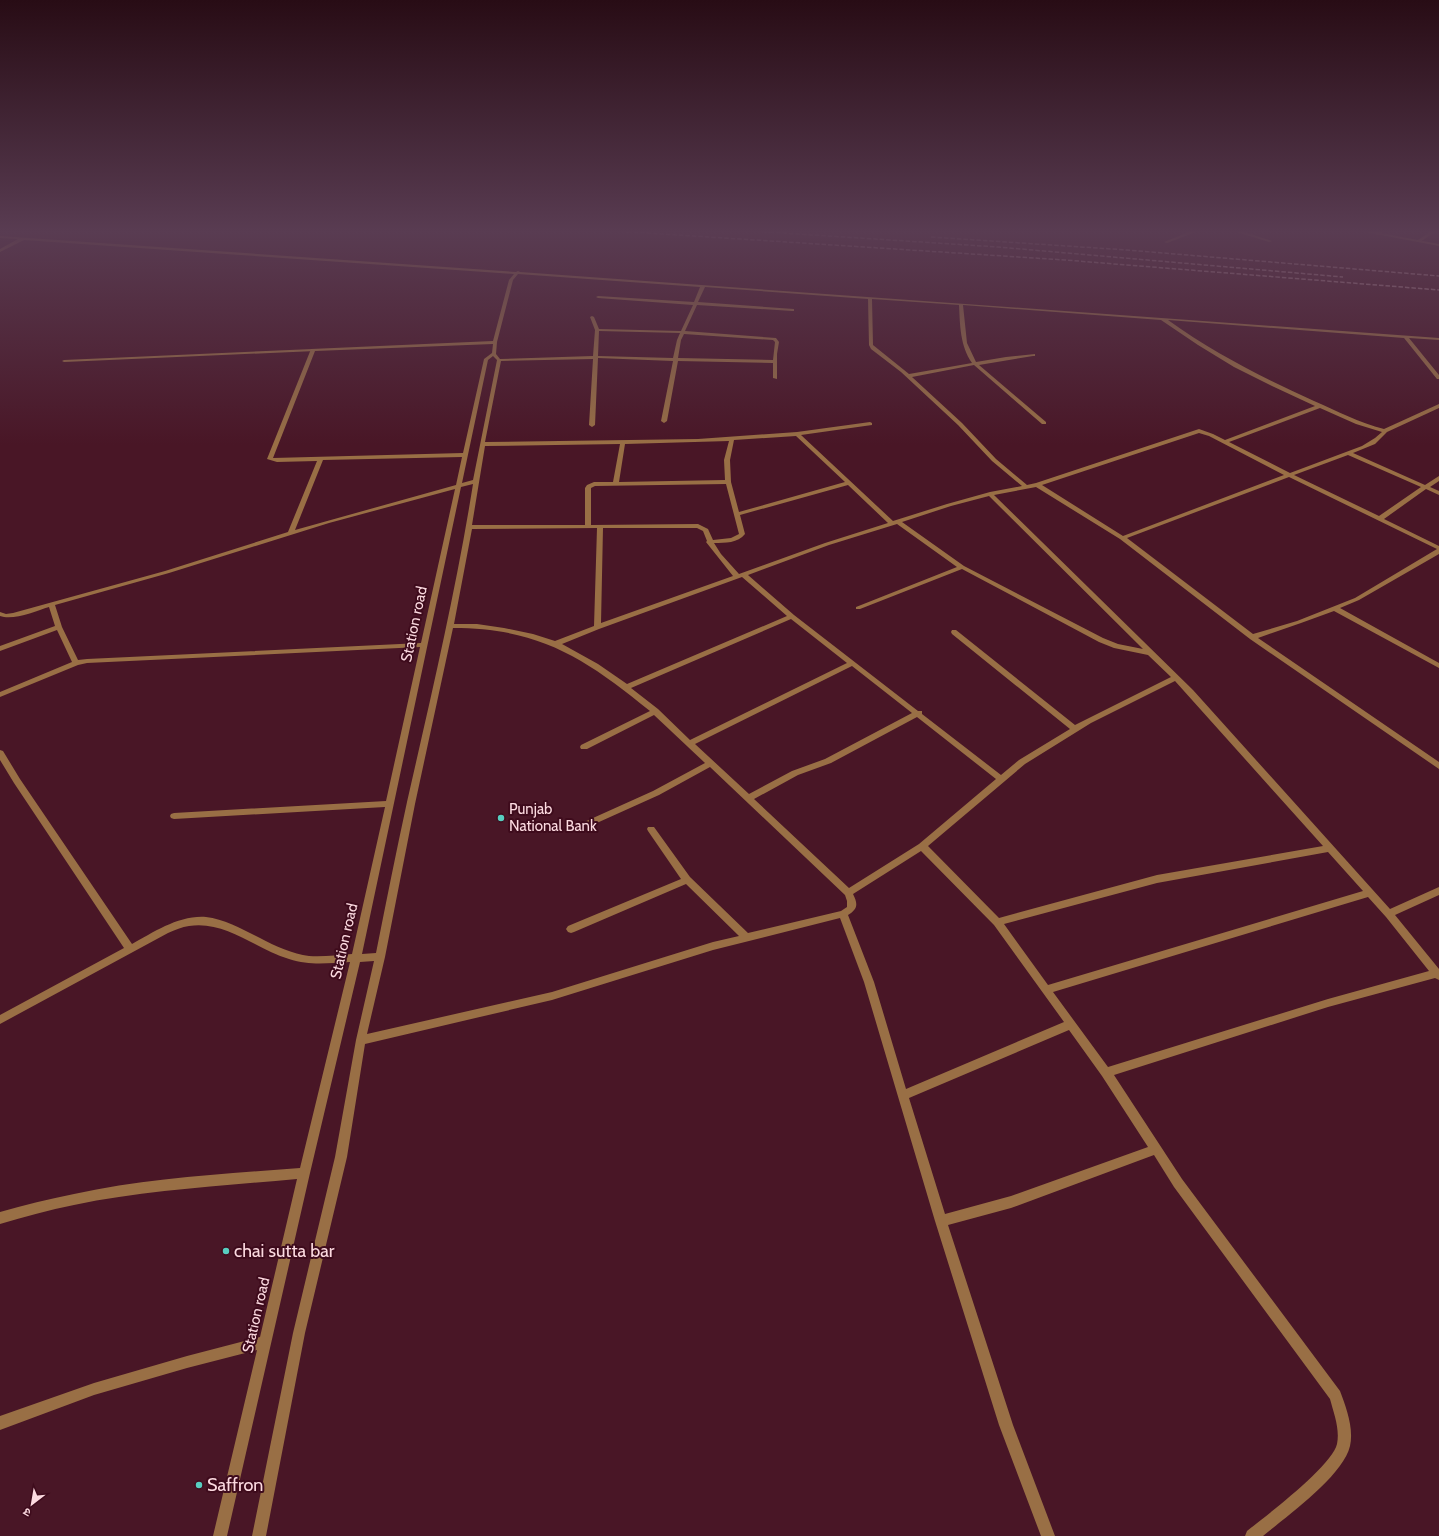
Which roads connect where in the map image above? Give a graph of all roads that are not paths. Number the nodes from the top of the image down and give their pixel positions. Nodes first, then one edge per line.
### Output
1 (505, 302) edge
2 (667, 302) edge
3 (870, 302) edge
4 (926, 302) edge
5 (695, 304) junction
6 (961, 304) junction
7 (792, 310) dead end
8 (592, 317) dead end
9 (1162, 318) junction
10 (597, 330) junction
11 (682, 332) junction
12 (1405, 336) junction
13 (1439, 339) edge
14 (495, 342) junction
15 (313, 350) junction
16 (1033, 355) dead end
17 (497, 357) junction
18 (597, 357) junction
19 (674, 360) junction
20 (64, 361) dead end
21 (775, 362) junction
22 (975, 364) junction
23 (908, 376) junction
24 (775, 378) dead end
25 (1439, 378) edge
26 (1319, 406) junction
27 (1439, 406) edge
28 (664, 421) dead end
29 (1044, 423) dead end
30 (870, 424) dead end
31 (592, 425) dead end
32 (1385, 431) junction
33 (798, 434) junction
34 (732, 439) junction
35 (623, 442) junction
36 (1225, 442) junction
37 (483, 444) junction
38 (1348, 453) junction
39 (465, 455) junction
40 (321, 458) junction
41 (1289, 475) junction
42 (1439, 478) edge
43 (476, 481) junction
44 (728, 482) junction
45 (616, 483) junction
46 (850, 483) junction
47 (1037, 485) junction
48 (458, 486) junction
49 (1425, 486) junction
50 (1026, 487) junction
51 (1439, 493) edge
52 (990, 494) junction
53 (737, 514) junction
54 (1379, 519) junction
55 (894, 522) junction
56 (588, 526) junction
57 (600, 526) junction
58 (469, 527) junction
59 (291, 533) junction
60 (1122, 538) junction
61 (709, 542) junction
62 (1439, 550) edge
63 (962, 567) junction
64 (741, 576) junction
65 (51, 604) junction
66 (858, 608) dead end
67 (1334, 608) junction
68 (0, 614) edge
69 (792, 616) junction
70 (450, 626) junction
71 (59, 627) junction
72 (597, 627) junction
73 (954, 632) dead end
74 (1252, 637) junction
75 (555, 644) junction
76 (424, 645) junction
77 (0, 649) edge
78 (1150, 653) junction
79 (76, 663) junction
80 (853, 663) junction
81 (1439, 666) edge
82 (1175, 678) junction
83 (626, 687) junction
84 (0, 696) edge
85 (655, 711) junction
86 (919, 713) junction
87 (1075, 729) junction
88 (690, 743) junction
89 (584, 747) dead end
90 (0, 753) edge
91 (711, 763) junction
92 (1439, 766) edge
93 (1001, 779) junction
94 (749, 798) junction
95 (389, 804) junction
96 (174, 816) dead end
97 (576, 829) dead end
98 (652, 829) dead end
99 (922, 846) junction
100 (1329, 848) junction
101 (687, 880) junction
102 (1439, 891) edge
103 (848, 893) junction
104 (1369, 893) junction
105 (843, 914) junction
106 (1389, 914) junction
107 (997, 922) junction
108 (571, 929) dead end
109 (747, 938) junction
110 (130, 948) junction
111 (380, 957) junction
112 (356, 958) junction
113 (1438, 975) edge
114 (1046, 990) junction
115 (0, 1020) edge
116 (1071, 1024) junction
117 (361, 1040) junction
118 (1106, 1073) junction
119 (903, 1095) junction
120 (1156, 1149) junction
121 (304, 1173) junction
122 (0, 1218) edge
123 (941, 1221) junction
124 (264, 1342) junction
125 (0, 1423) edge
126 (220, 1536) edge
127 (260, 1536) edge
128 (1048, 1536) edge
129 (1252, 1536) edge

1 - 14 street, Station road
2 - 5 street
3 - 23 street
4 - 6 street
5 - 7 street
5 - 11 street
6 - 9 street
6 - 22 street
8 - 10 street
9 - 12 street
9 - 26 street
10 - 11 street
10 - 18 street
11 - 19 street
11 - 21 street
12 - 13 street
12 - 25 street
14 - 15 street
14 - 17 street, Station road
15 - 20 street
15 - 40 street
16 - 22 street
17 - 18 street
17 - 37 street, Station road
17 - 39 street, Station road
18 - 19 street
18 - 31 street
19 - 21 street
19 - 28 street
21 - 24 street
22 - 23 street
22 - 29 street
23 - 50 street
26 - 32 street
26 - 36 street
27 - 32 street
30 - 33 street
32 - 38 street
33 - 34 street
33 - 46 street
34 - 35 street
34 - 44 street
35 - 37 street
35 - 45 street
36 - 41 street
36 - 47 street
37 - 43 street, Station road
38 - 41 street
38 - 49 street
39 - 40 street
39 - 48 street, Station road
40 - 59 street
41 - 54 street
41 - 60 street
42 - 49 street
43 - 48 street
43 - 58 street, Station road
44 - 45 street
44 - 53 street
45 - 56 street
46 - 53 street
46 - 55 street
47 - 50 street
47 - 60 street
48 - 59 street
48 - 76 street, Station road
49 - 51 street
49 - 54 street
50 - 52 street
52 - 55 street
52 - 78 street
53 - 61 street
54 - 62 street
55 - 63 street
55 - 64 street
56 - 57 street
56 - 58 street
57 - 61 street
57 - 72 street
58 - 70 street, Station road
59 - 65 street
60 - 74 street
61 - 64 street
62 - 67 street
63 - 66 street
63 - 78 street
64 - 69 street
64 - 72 street
65 - 68 street
65 - 71 street
67 - 74 street
67 - 81 street
69 - 80 street
69 - 83 street
70 - 75 street
70 - 111 street, Station road
71 - 77 street
71 - 79 street
72 - 75 street
73 - 87 street
74 - 92 street
75 - 83 street
76 - 79 street
76 - 95 street, Station road
78 - 82 street
79 - 84 street
80 - 86 street
80 - 88 street
82 - 87 street
82 - 100 street
83 - 85 street
85 - 88 street
85 - 89 street
86 - 93 street
86 - 94 street
87 - 93 street
88 - 91 street
90 - 110 street
91 - 94 street
91 - 97 street
93 - 99 street
94 - 103 street
95 - 96 street
95 - 112 street, Station road
98 - 101 street
99 - 103 street
99 - 107 street
100 - 104 street
100 - 107 street
101 - 108 street
101 - 109 street
102 - 106 street
103 - 105 street
104 - 106 street
104 - 114 street
105 - 109 street
105 - 119 street
106 - 113 street
107 - 114 street
109 - 117 street
110 - 112 street
110 - 115 street
111 - 112 street
111 - 117 street, Station road
112 - 121 street, Station road
113 - 118 street
114 - 116 street
116 - 118 street
116 - 119 street
117 - 127 street, Station road
118 - 120 street
119 - 123 street
120 - 123 street
120 - 129 street
121 - 122 street
121 - 124 street, Station road
123 - 128 street
124 - 125 street
124 - 126 street, Station road

